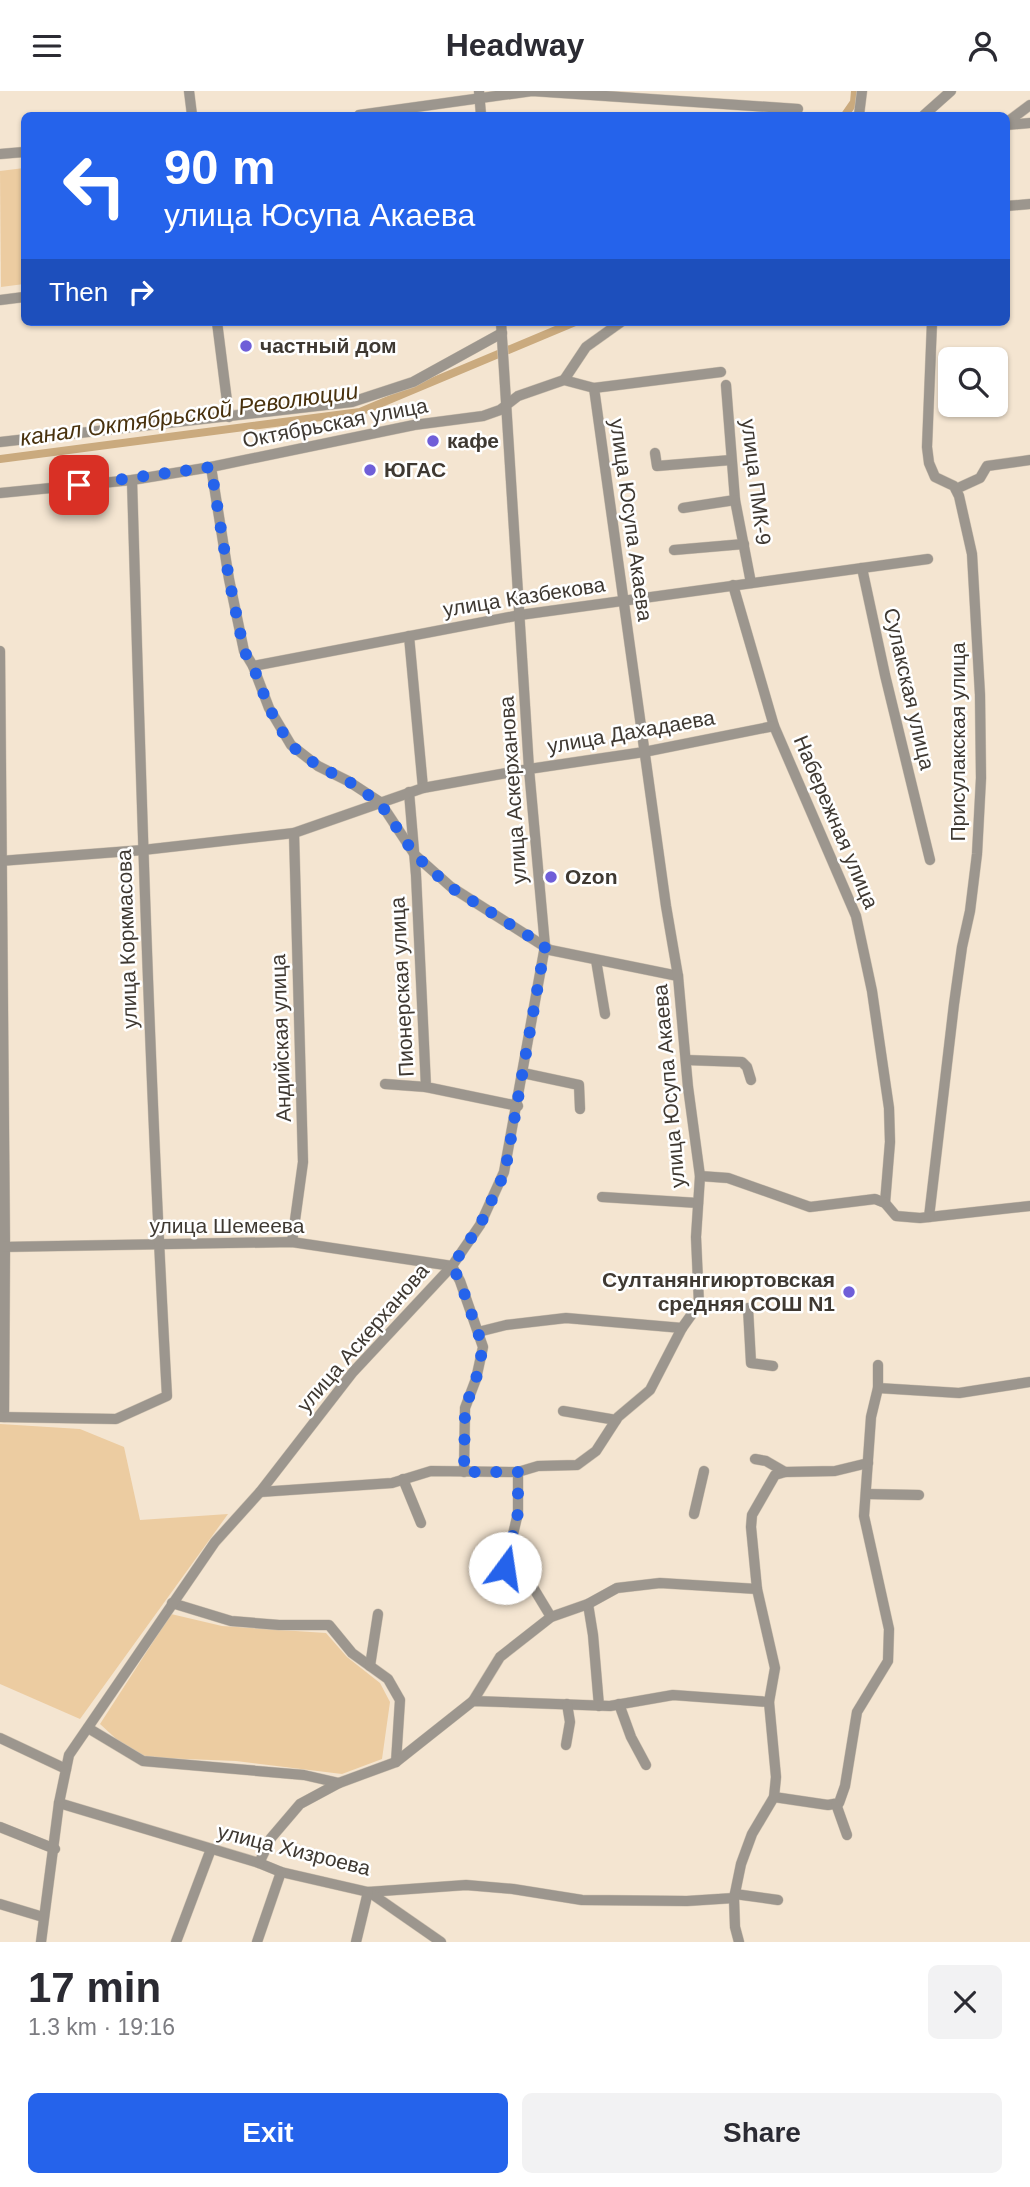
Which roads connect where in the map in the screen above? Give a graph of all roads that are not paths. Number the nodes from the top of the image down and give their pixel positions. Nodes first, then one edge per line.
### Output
1 (189, 91) edge
2 (862, 91) edge
3 (951, 91) edge
4 (479, 95) edge
5 (1030, 105) edge
6 (798, 109) dead end
7 (192, 112) edge
8 (377, 112) edge
9 (859, 112) edge
10 (927, 112) edge
11 (1010, 121) edge
12 (1030, 123) edge
13 (1010, 124) edge
14 (21, 152) edge
15 (0, 154) edge
16 (1030, 204) edge
17 (1010, 206) edge
18 (21, 297) edge
19 (0, 300) edge
20 (218, 326) edge
21 (615, 326) edge
22 (932, 326) edge
23 (502, 332) edge
24 (721, 372) dead end
25 (564, 380) junction
26 (726, 385) dead end
27 (594, 388) junction
28 (508, 403) junction
29 (229, 417) junction
30 (0, 443) edge
31 (655, 453) dead end
32 (730, 460) junction
33 (1030, 460) edge
34 (211, 467) junction
35 (132, 479) junction
36 (956, 489) junction
37 (0, 493) edge
38 (735, 500) junction
39 (683, 508) dead end
40 (744, 544) junction
41 (674, 550) dead end
42 (928, 559) dead end
43 (862, 568) junction
44 (751, 583) junction
45 (733, 585) junction
46 (623, 601) junction
47 (520, 615) junction
48 (409, 636) junction
49 (0, 651) edge
50 (253, 666) junction
51 (774, 726) junction
52 (644, 752) junction
53 (529, 769) junction
54 (423, 788) junction
55 (409, 792) junction
56 (380, 803) junction
57 (294, 833) junction
58 (143, 850) junction
59 (415, 855) junction
60 (930, 860) dead end
61 (1, 861) edge
62 (545, 946) junction
63 (596, 960) junction
64 (678, 976) junction
65 (605, 1014) dead end
66 (686, 1060) junction
67 (523, 1073) junction
68 (751, 1080) dead end
69 (386, 1084) dead end
70 (426, 1087) junction
71 (518, 1106) junction
72 (580, 1109) dead end
73 (700, 1176) junction
74 (602, 1197) dead end
75 (698, 1203) junction
76 (885, 1203) junction
77 (1030, 1206) edge
78 (929, 1217) junction
79 (292, 1241) junction
80 (159, 1245) junction
81 (3, 1247) edge
82 (452, 1266) junction
83 (748, 1308) dead end
84 (682, 1328) junction
85 (478, 1332) junction
86 (878, 1365) dead end
87 (773, 1366) dead end
88 (1030, 1382) edge
89 (878, 1388) junction
90 (563, 1411) dead end
91 (2, 1417) edge
92 (616, 1420) junction
93 (755, 1459) dead end
94 (868, 1463) junction
95 (704, 1471) dead end
96 (464, 1472) junction
97 (518, 1472) junction
98 (785, 1472) junction
99 (403, 1479) junction
100 (260, 1492) junction
101 (866, 1494) junction
102 (919, 1496) dead end
103 (694, 1514) dead end
104 (422, 1523) dead end
105 (757, 1589) junction
106 (173, 1603) junction
107 (588, 1604) junction
108 (378, 1614) dead end
109 (551, 1617) junction
110 (370, 1666) junction
111 (473, 1701) junction
112 (769, 1702) junction
113 (568, 1704) junction
114 (620, 1705) junction
115 (599, 1706) junction
116 (88, 1728) junction
117 (0, 1738) edge
118 (566, 1745) dead end
119 (396, 1762) junction
120 (646, 1765) dead end
121 (66, 1769) junction
122 (340, 1783) junction
123 (774, 1797) junction
124 (59, 1803) junction
125 (836, 1804) junction
126 (0, 1827) edge
127 (847, 1835) dead end
128 (55, 1849) junction
129 (211, 1849) junction
130 (259, 1863) junction
131 (281, 1872) junction
132 (368, 1892) junction
133 (735, 1896) junction
134 (778, 1900) dead end
135 (0, 1905) edge
136 (43, 1917) junction
137 (41, 1942) edge
138 (176, 1942) edge
139 (257, 1942) edge
140 (356, 1942) edge
141 (441, 1942) edge
142 (739, 1942) edge

1 - 7 street
2 - 9 street
3 - 10 street
4 - 6 street
4 - 8 street
5 - 11 street
12 - 13 street
14 - 15 street
16 - 17 street
18 - 19 street
20 - 29 street
21 - 25 street
22 - 36 street
23 - 28 street, улица Аскерханова
23 - 29 street
24 - 27 street
25 - 27 street
25 - 28 street, Октябрьская улица
26 - 32 street, улица ПМК-9
27 - 46 street, улица Юсупа Акаева
28 - 34 street, Октябрьская улица
28 - 47 street, улица Аскерханова
29 - 30 street
31 - 32 street
32 - 38 street, улица ПМК-9
33 - 36 street
34 - 35 street, Октябрьская улица
34 - 50 street
35 - 37 street, Октябрьская улица
35 - 58 street, улица Коркмасова
36 - 78 street, Присулакская улица
38 - 39 street
38 - 40 street, улица ПМК-9
40 - 41 street
40 - 44 street, улица ПМК-9
42 - 43 street, улица Казбекова
43 - 44 street, улица Казбекова
43 - 60 street, Сулакская улица
44 - 45 street, улица Казбекова
45 - 46 street, улица Казбекова
45 - 51 street, Набережная улица
46 - 47 street, улица Казбекова
46 - 52 street, улица Юсупа Акаева
47 - 48 street, улица Казбекова
47 - 53 street, улица Аскерханова
48 - 50 street, улица Казбекова
48 - 54 street
49 - 61 street
50 - 56 street
51 - 52 street, улица Дахадаева
51 - 76 street, Набережная улица
52 - 53 street, улица Дахадаева
52 - 64 street, улица Юсупа Акаева
53 - 54 street, улица Дахадаева
53 - 62 street, улица Аскерханова
54 - 55 street, улица Дахадаева
55 - 56 street, улица Дахадаева
55 - 59 street, Пионерская улица
56 - 57 street, улица Дахадаева
56 - 59 street
57 - 58 street, улица Дахадаева
57 - 79 street, Андийская улица
58 - 61 street, улица Дахадаева
58 - 80 street, улица Коркмасова
59 - 62 street
59 - 70 street, Пионерская улица
61 - 81 street
62 - 63 street
62 - 67 street, улица Аскерханова
63 - 64 street
63 - 65 street
64 - 66 street, улица Юсупа Акаева
66 - 68 street
66 - 73 street, улица Юсупа Акаева
67 - 71 street, улица Аскерханова
67 - 72 street
69 - 70 street
70 - 71 street, Пионерская улица
71 - 82 street, улица Аскерханова
73 - 75 street, улица Юсупа Акаева
73 - 76 street
74 - 75 street
75 - 84 street, улица Юсупа Акаева
76 - 78 street
77 - 78 street
79 - 80 street, улица Шемеева
79 - 82 street, улица Шемеева
80 - 81 street, улица Шемеева
80 - 91 street, улица Коркмасова
81 - 91 street
82 - 85 street
82 - 100 street, улица Аскерханова
83 - 87 street
84 - 85 street
84 - 92 street, улица Юсупа Акаева
85 - 96 street
86 - 89 street
88 - 89 street
89 - 94 street
90 - 92 street
92 - 97 street, улица Юсупа Акаева
93 - 98 street
94 - 98 street
94 - 101 street
95 - 103 street
96 - 97 street, улица Юсупа Акаева
96 - 99 street, улица Юсупа Акаева
97 - 109 street
98 - 105 street
99 - 100 street, улица Юсупа Акаева
99 - 104 street
100 - 106 street, улица Аскерханова
101 - 102 street
101 - 125 street
105 - 107 street
105 - 112 street
106 - 110 street
106 - 116 street, улица Аскерханова
107 - 109 street
107 - 115 street
108 - 110 street
109 - 111 street
110 - 119 street
111 - 113 street
111 - 119 street
112 - 114 street
112 - 123 street
113 - 115 street
113 - 118 street
114 - 115 street
114 - 120 street
116 - 121 street, улица Аскерханова
116 - 122 street
117 - 121 street
119 - 122 street
121 - 124 street, улица Аскерханова
122 - 130 street
123 - 125 street
123 - 133 street
124 - 128 street, улица Аскерханова
124 - 129 street, улица Хизроева
125 - 127 street
126 - 128 street
128 - 136 street, улица Аскерханова
129 - 130 street, улица Хизроева
129 - 138 street
130 - 131 street, улица Хизроева
131 - 132 street, улица Хизроева
131 - 139 street
132 - 133 street, улица Хизроева
132 - 140 street
132 - 141 street
133 - 134 street, улица Хизроева
133 - 142 street
135 - 136 street
136 - 137 street, улица Аскерханова

